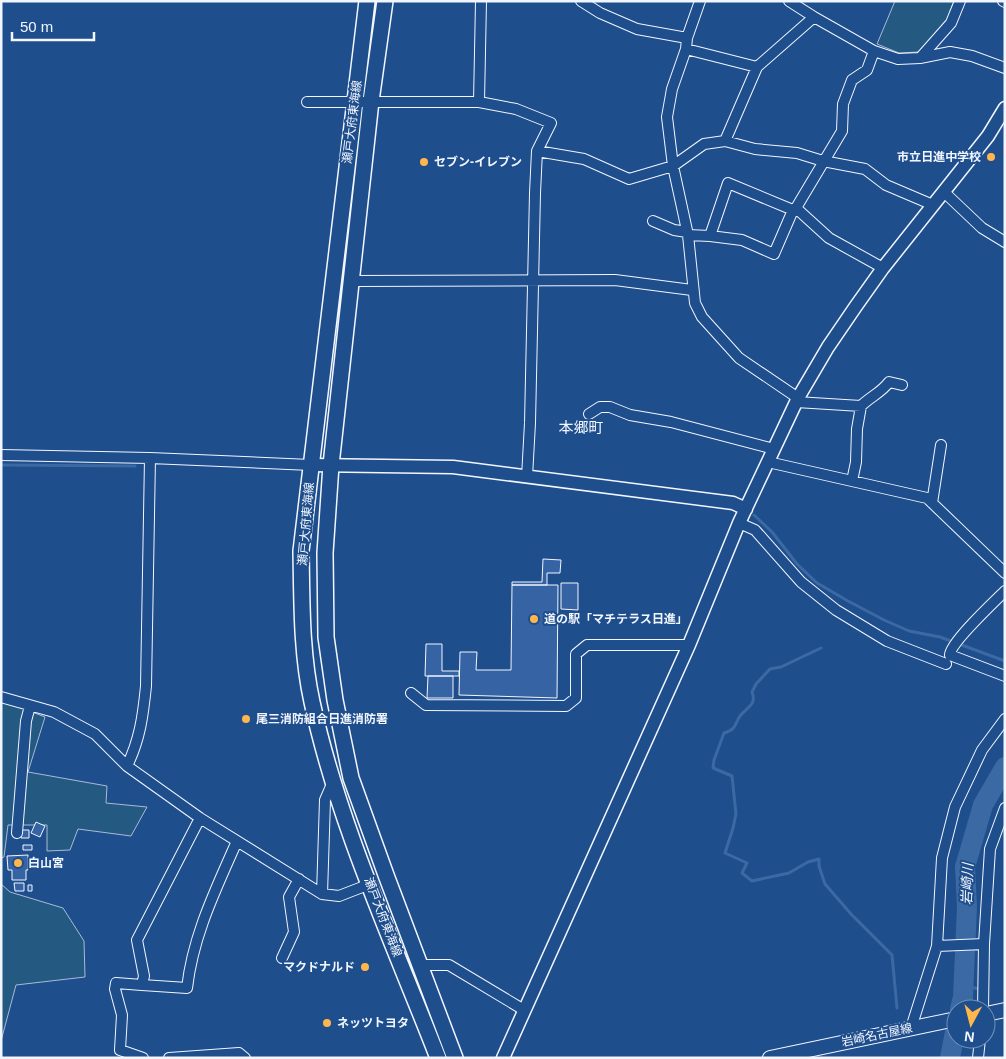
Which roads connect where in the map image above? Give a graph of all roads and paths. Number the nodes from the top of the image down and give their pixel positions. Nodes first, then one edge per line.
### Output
1 (367, 1) edge
2 (385, 1) edge
3 (481, 1) edge
4 (581, 1) edge
5 (700, 1) edge
6 (789, 1) edge
7 (960, 1) edge
8 (814, 17) junction
9 (688, 38) junction
10 (686, 49) junction
11 (874, 51) junction
12 (920, 58) junction
13 (757, 67) junction
14 (1005, 68) edge
15 (371, 101) junction
16 (307, 102) dead end
17 (355, 102) junction
18 (479, 102) junction
19 (1005, 108) edge
20 (725, 141) junction
21 (538, 151) junction
22 (823, 161) junction
23 (673, 166) junction
24 (944, 192) junction
25 (933, 205) junction
26 (795, 209) junction
27 (653, 221) dead end
28 (687, 234) junction
29 (710, 236) junction
30 (1005, 242) edge
31 (883, 268) junction
32 (352, 281) junction
33 (533, 281) junction
34 (692, 290) junction
35 (902, 385) dead end
36 (797, 400) junction
37 (861, 406) junction
38 (589, 414) dead end
39 (941, 445) dead end
40 (774, 449) junction
41 (1, 455) edge
42 (150, 458) junction
43 (768, 462) junction
44 (311, 464) junction
45 (331, 464) junction
46 (528, 477) junction
47 (852, 481) junction
48 (932, 503) junction
49 (746, 509) junction
50 (739, 523) junction
51 (1005, 573) edge
52 (1005, 592) edge
53 (689, 645) junction
54 (946, 664) dead end
55 (1005, 676) edge
56 (411, 693) dead end
57 (1, 698) edge
58 (30, 706) junction
59 (1005, 719) edge
60 (127, 766) junction
61 (332, 784) junction
62 (1005, 808) edge
63 (200, 818) junction
64 (17, 833) dead end
65 (237, 841) junction
66 (299, 879) junction
67 (370, 884) junction
68 (322, 894) junction
69 (981, 944) junction
70 (939, 946) junction
71 (282, 958) dead end
72 (420, 965) junction
73 (142, 985) junction
74 (983, 999) edge
75 (524, 1010) junction
76 (946, 1022) edge
77 (914, 1027) junction
78 (143, 1058) edge
79 (169, 1058) edge
80 (245, 1058) edge
81 (438, 1058) edge
82 (455, 1058) edge
83 (503, 1058) edge
84 (770, 1058) edge

1 - 17 main road, 瀬戸大府東海線
2 - 15 main road, 瀬戸大府東海線
3 - 18 street
4 - 9 street
5 - 9 street
6 - 8 street
7 - 12 street
8 - 11 street
8 - 13 street
9 - 10 street
10 - 13 street
10 - 23 street
11 - 12 street
11 - 22 street
12 - 14 street
13 - 20 street
15 - 17 street
15 - 18 street
15 - 32 main road, 瀬戸大府東海線
16 - 17 street
17 - 44 main road, 瀬戸大府東海線
18 - 21 street
19 - 24 street
20 - 22 street
20 - 23 street
21 - 23 street
21 - 33 street
22 - 25 street
22 - 26 street
23 - 28 street
24 - 25 street
24 - 30 street
25 - 31 street
26 - 29 street
26 - 29 street
26 - 31 street
27 - 28 street
28 - 29 street
28 - 34 street
31 - 36 street
32 - 33 street
32 - 45 main road, 瀬戸大府東海線
33 - 34 street
33 - 46 street
34 - 36 street
35 - 37 street
36 - 37 street
36 - 40 street
37 - 47 street
38 - 40 street
39 - 48 street
40 - 43 street
41 - 42 street
42 - 44 street
42 - 60 street
43 - 47 street
43 - 49 street
44 - 45 street
44 - 61 main road, 瀬戸大府東海線
45 - 46 street
45 - 72 main road, 瀬戸大府東海線
46 - 49 street
47 - 48 street
48 - 51 street
49 - 50 street
50 - 53 street
50 - 54 street
52 - 55 street
53 - 56 street
53 - 75 street
57 - 58 street
58 - 60 street
58 - 64 street
59 - 70 street
60 - 63 street
61 - 67 main road, 瀬戸大府東海線
61 - 68 street
62 - 69 street
63 - 65 street
63 - 73 street
65 - 66 street
65 - 73 street
66 - 68 street
66 - 71 street
67 - 68 street
67 - 81 main road, 瀬戸大府東海線
69 - 70 street
69 - 74 street
70 - 77 street
72 - 75 street
72 - 82 main road, 瀬戸大府東海線
73 - 78 street
75 - 83 street
76 - 77 main road, 岩崎名古屋線
77 - 84 main road, 岩崎名古屋線
79 - 80 street

